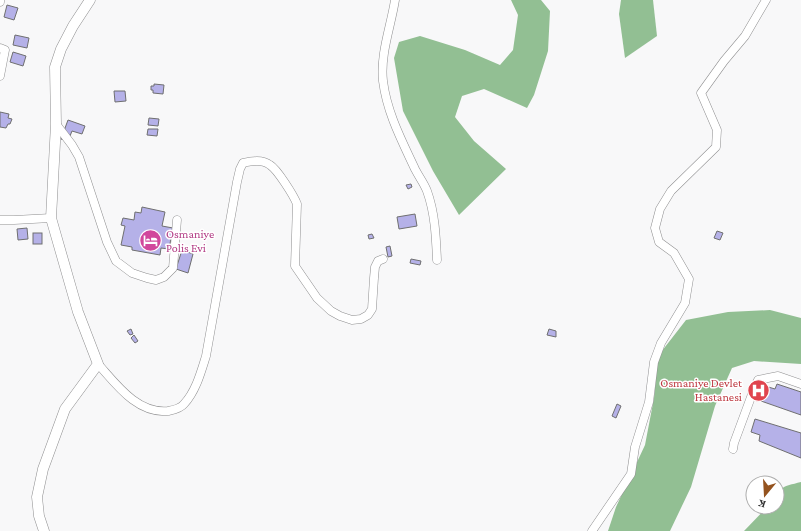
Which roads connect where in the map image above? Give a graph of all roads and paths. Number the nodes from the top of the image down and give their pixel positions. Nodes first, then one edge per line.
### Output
1 (90, 0) edge
2 (395, 0) edge
3 (766, 0) edge
4 (0, 48) edge
5 (0, 76) edge
6 (56, 124) junction
7 (51, 218) junction
8 (0, 220) edge
9 (177, 220) dead end
10 (383, 259) dead end
11 (437, 260) dead end
12 (98, 364) junction
13 (801, 384) edge
14 (733, 449) dead end
15 (44, 531) edge
16 (592, 531) edge

1 - 6 street
2 - 11 street
3 - 16 street
4 - 5 street
6 - 7 street
6 - 9 street
7 - 8 street
7 - 12 street
10 - 12 street
12 - 15 street
13 - 14 street

